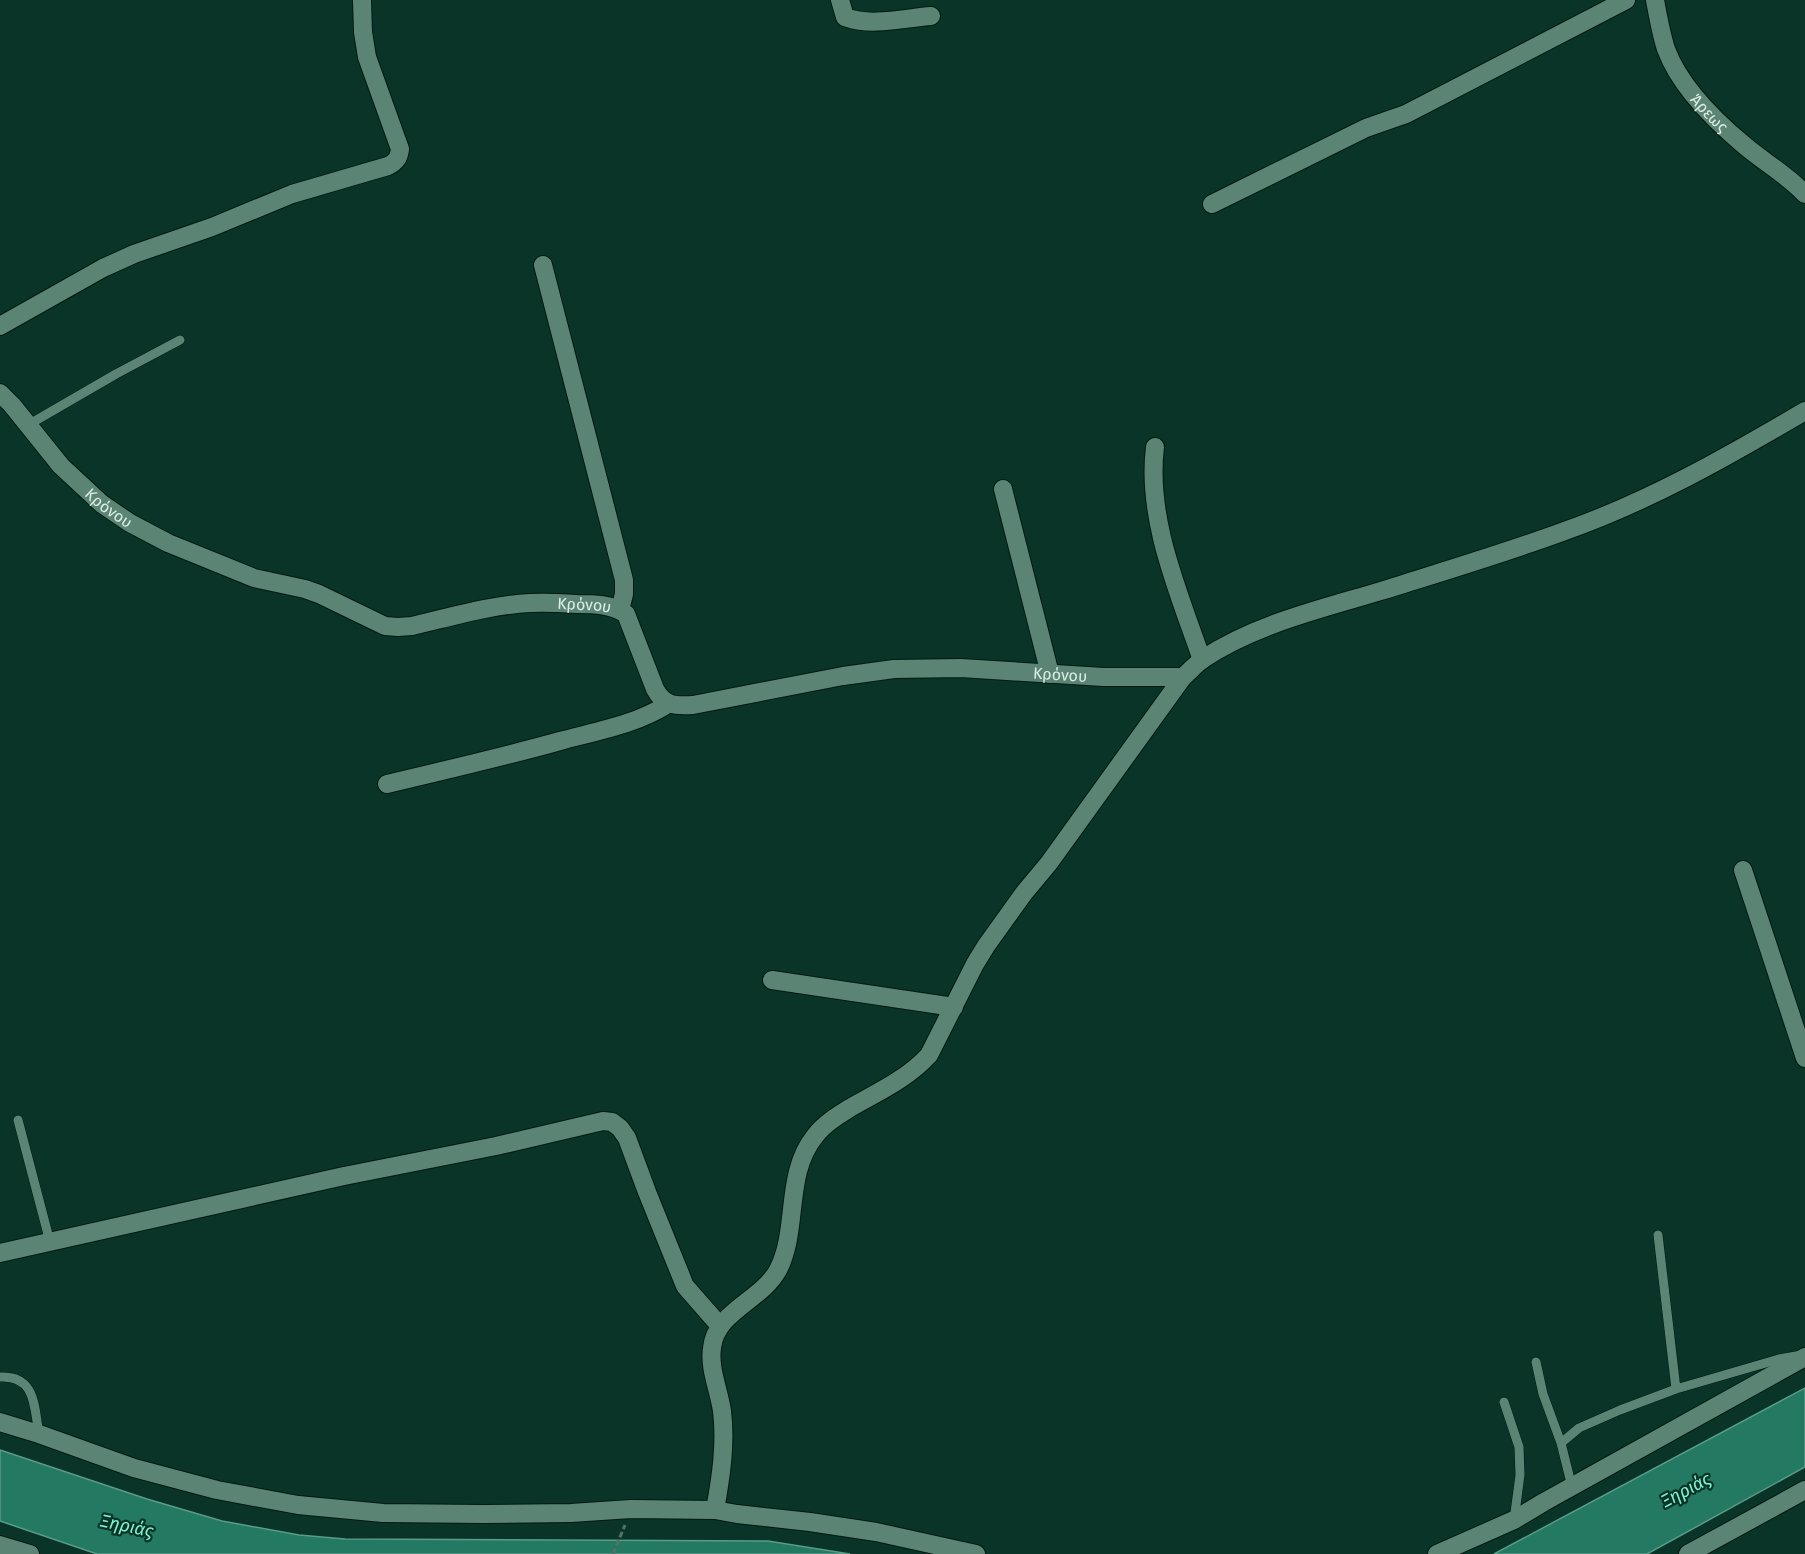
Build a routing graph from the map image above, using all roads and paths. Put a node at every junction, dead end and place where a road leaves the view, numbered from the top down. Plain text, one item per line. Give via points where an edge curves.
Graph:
1 (362, 0) edge
2 (840, 0) edge
3 (1626, 0) edge
4 (1655, 0) edge
5 (932, 16) dead end
6 (1805, 194) edge
7 (1212, 204) dead end
8 (543, 266) dead end
9 (0, 326) edge
10 (180, 340) dead end
11 (0, 393) edge
12 (1805, 411) edge
13 (28, 425) junction
14 (1155, 447) dead end
15 (1003, 489) dead end
16 (620, 610) junction
17 (1202, 660) junction
18 (1050, 674) junction
19 (1183, 677) junction
20 (668, 704) junction
21 (387, 784) dead end
22 (1743, 870) dead end
23 (772, 980) dead end
24 (954, 1007) junction
25 (1805, 1058) edge
26 (18, 1120) dead end
27 (1658, 1235) dead end
28 (50, 1242) junction
29 (0, 1253) edge
30 (720, 1326) junction
31 (1805, 1356) edge
32 (1536, 1362) dead end
33 (0, 1377) edge
34 (1676, 1389) junction
35 (1504, 1402) dead end
36 (0, 1422) edge
37 (39, 1434) junction
38 (1561, 1443) junction
39 (1572, 1487) junction
40 (1805, 1490) edge
41 (631, 1509) junction
42 (715, 1510) junction
43 (1515, 1520) junction
44 (0, 1545) edge
45 (30, 1554) edge
46 (613, 1554) edge
47 (976, 1554) edge
48 (1437, 1554) edge
49 (1688, 1554) edge

1 - 9 street via 367,57 400,149 395,163 292,194 134,254
2 - 5 street via 845,17 857,21
3 - 7 street via 1406,114 1366,128
4 - 6 street, Άρεως via 1666,50 1680,76 1744,145
8 - 16 street via 624,580
10 - 13 lane
11 - 13 street, Κρόνου
12 - 17 street via 1680,481 1608,515 1286,620
13 - 16 street, Κρόνου via 61,466 102,504 130,523 254,578 319,594 385,626 412,626 531,603 598,604
14 - 17 street via 1156,510
15 - 18 street
16 - 20 street, Κρόνου via 626,614 654,689
17 - 19 street
18 - 19 street, Κρόνου
18 - 20 street, Κρόνου via 961,668 894,669 693,705
19 - 24 street via 1049,863 1000,924
20 - 21 street via 626,724
22 - 25 street
23 - 24 street
24 - 30 street via 919,1065 832,1119 815,1136 804,1152 796,1180 778,1270 760,1292
26 - 28 lane
27 - 34 lane
28 - 29 street
28 - 30 street via 591,1123 612,1122 627,1138 686,1286
30 - 42 street via 711,1350 724,1441
31 - 34 lane via 1779,1359
31 - 39 street
32 - 38 lane
33 - 37 lane via 13,1376 26,1384
34 - 38 lane via 1594,1420
35 - 43 lane via 1519,1448
36 - 37 street
37 - 41 street via 134,1468 217,1490 298,1505 382,1513 571,1513
38 - 39 lane
39 - 43 street
40 - 49 street
41 - 42 street
41 - 46 path
42 - 47 street via 876,1532
43 - 48 street
44 - 45 street

